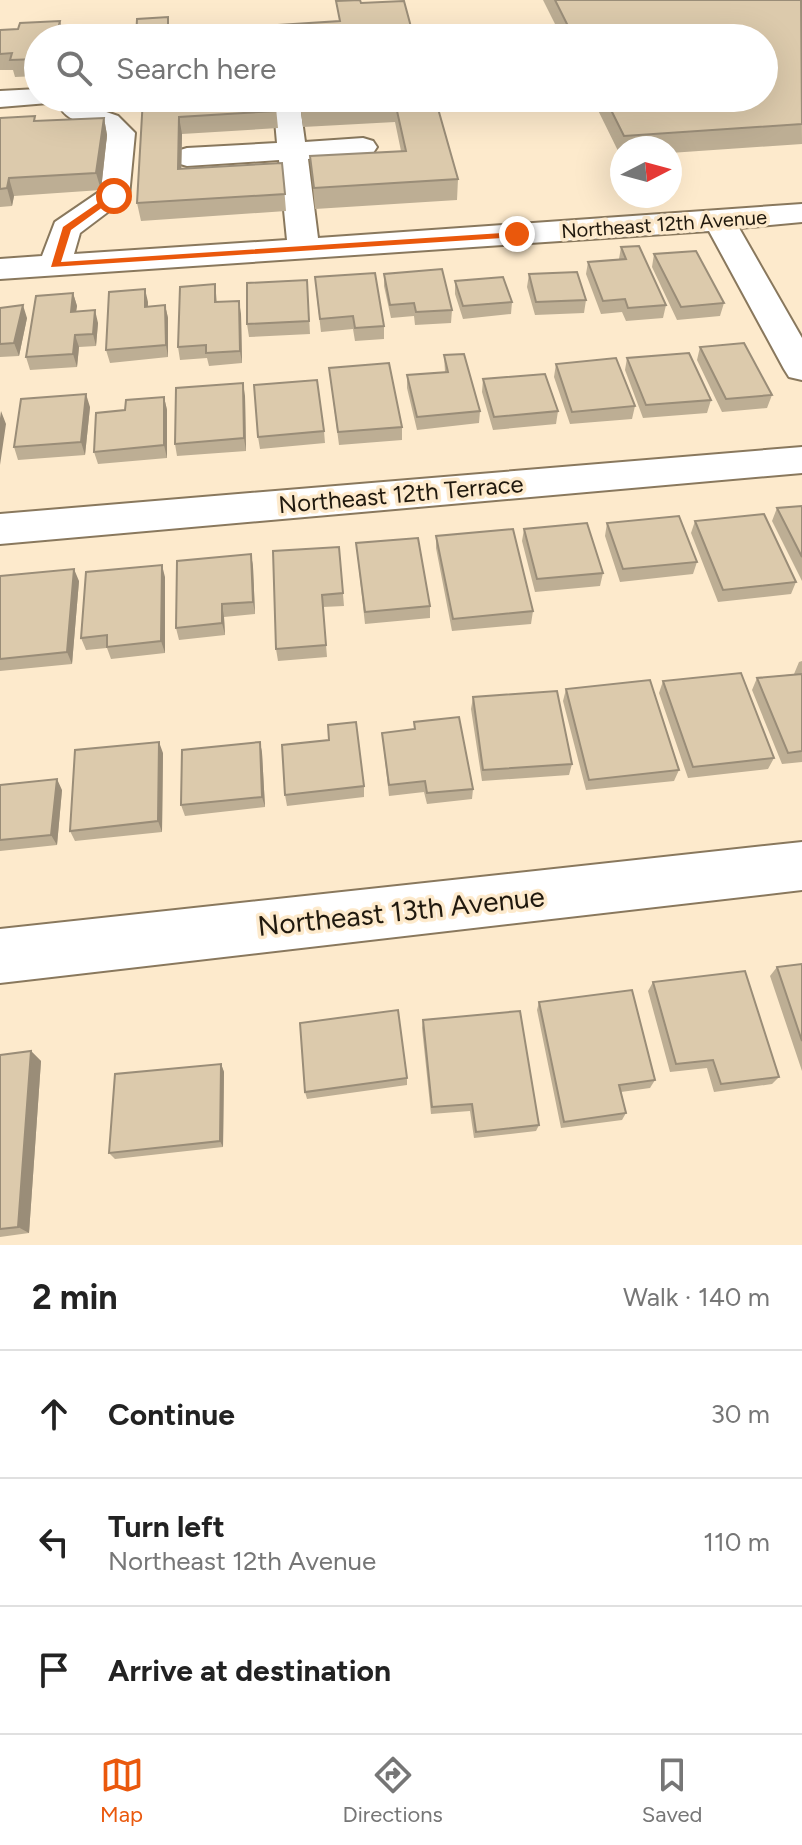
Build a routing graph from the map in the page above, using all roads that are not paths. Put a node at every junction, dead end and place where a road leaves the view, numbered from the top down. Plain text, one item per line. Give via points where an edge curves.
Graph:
1 (24, 98) edge
2 (0, 99) edge
3 (80, 112) edge
4 (288, 112) edge
5 (363, 147) dead end
6 (292, 151) junction
7 (187, 157) dead end
8 (802, 213) edge
9 (719, 221) junction
10 (304, 249) junction
11 (55, 265) junction
12 (0, 269) edge
13 (802, 369) edge
14 (802, 460) edge
15 (0, 529) edge
16 (802, 866) edge
17 (0, 956) edge

1 - 2 street
3 - 11 street via 121,133 114,196 66,229
4 - 6 street
5 - 6 street
6 - 7 street
6 - 10 street
8 - 9 street, Northeast 12th Avenue
9 - 10 street, Northeast 12th Avenue
9 - 13 street
10 - 11 street, Northeast 12th Avenue
11 - 12 street, Northeast 12th Avenue
14 - 15 street, Northeast 12th Terrace
16 - 17 street, Northeast 13th Avenue

